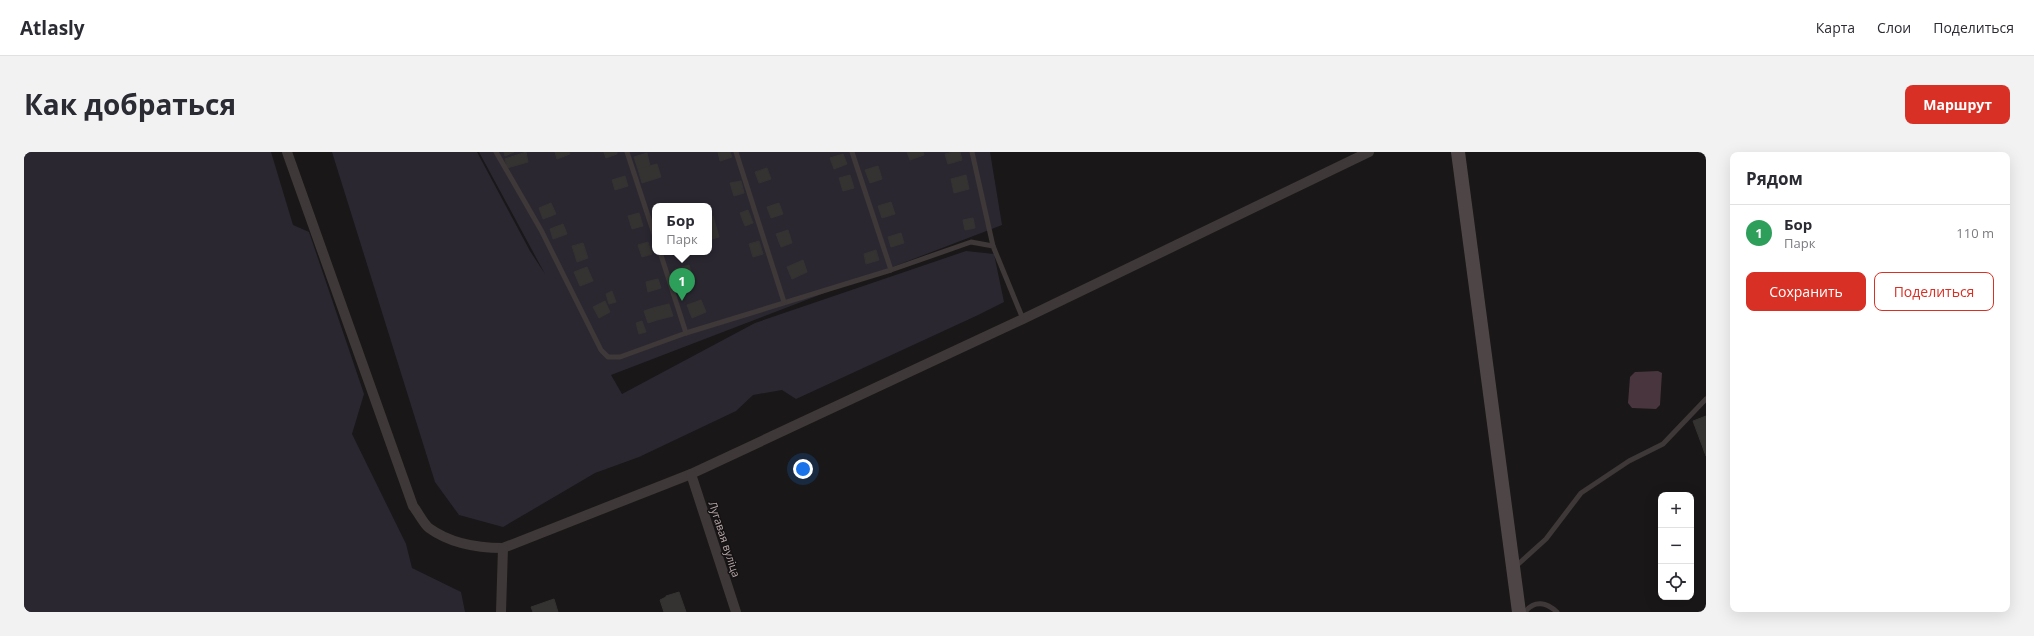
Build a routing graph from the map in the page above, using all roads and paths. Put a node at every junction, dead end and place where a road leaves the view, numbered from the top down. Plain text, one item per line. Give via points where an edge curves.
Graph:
1 (287, 152) edge
2 (496, 152) edge
3 (627, 152) edge
4 (736, 152) edge
5 (852, 152) edge
6 (972, 152) edge
7 (1369, 152) edge
8 (1458, 152) edge
9 (652, 228) edge
10 (993, 246) junction
11 (661, 255) edge
12 (891, 270) junction
13 (784, 302) junction
14 (1023, 319) junction
15 (686, 333) junction
16 (1706, 399) edge
17 (691, 474) junction
18 (503, 548) junction
19 (1513, 569) junction
20 (501, 612) edge
21 (736, 612) edge
22 (1519, 612) edge
23 (1525, 612) edge
24 (1557, 612) edge

1 - 18 street via 413,506 428,527 448,538 479,548
2 - 15 lane via 541,230 601,350 608,357 620,357
3 - 9 lane
4 - 13 lane
5 - 12 lane
6 - 10 lane
7 - 14 street
8 - 19 street
10 - 12 lane via 971,242
10 - 14 lane
11 - 15 lane
12 - 13 lane
13 - 15 lane
14 - 17 street
16 - 19 lane via 1663,444 1629,461 1581,493 1546,539
17 - 18 street
17 - 21 street, Лугавая вуліца
18 - 20 street
19 - 22 street
23 - 24 lane via 1539,603 1548,604

